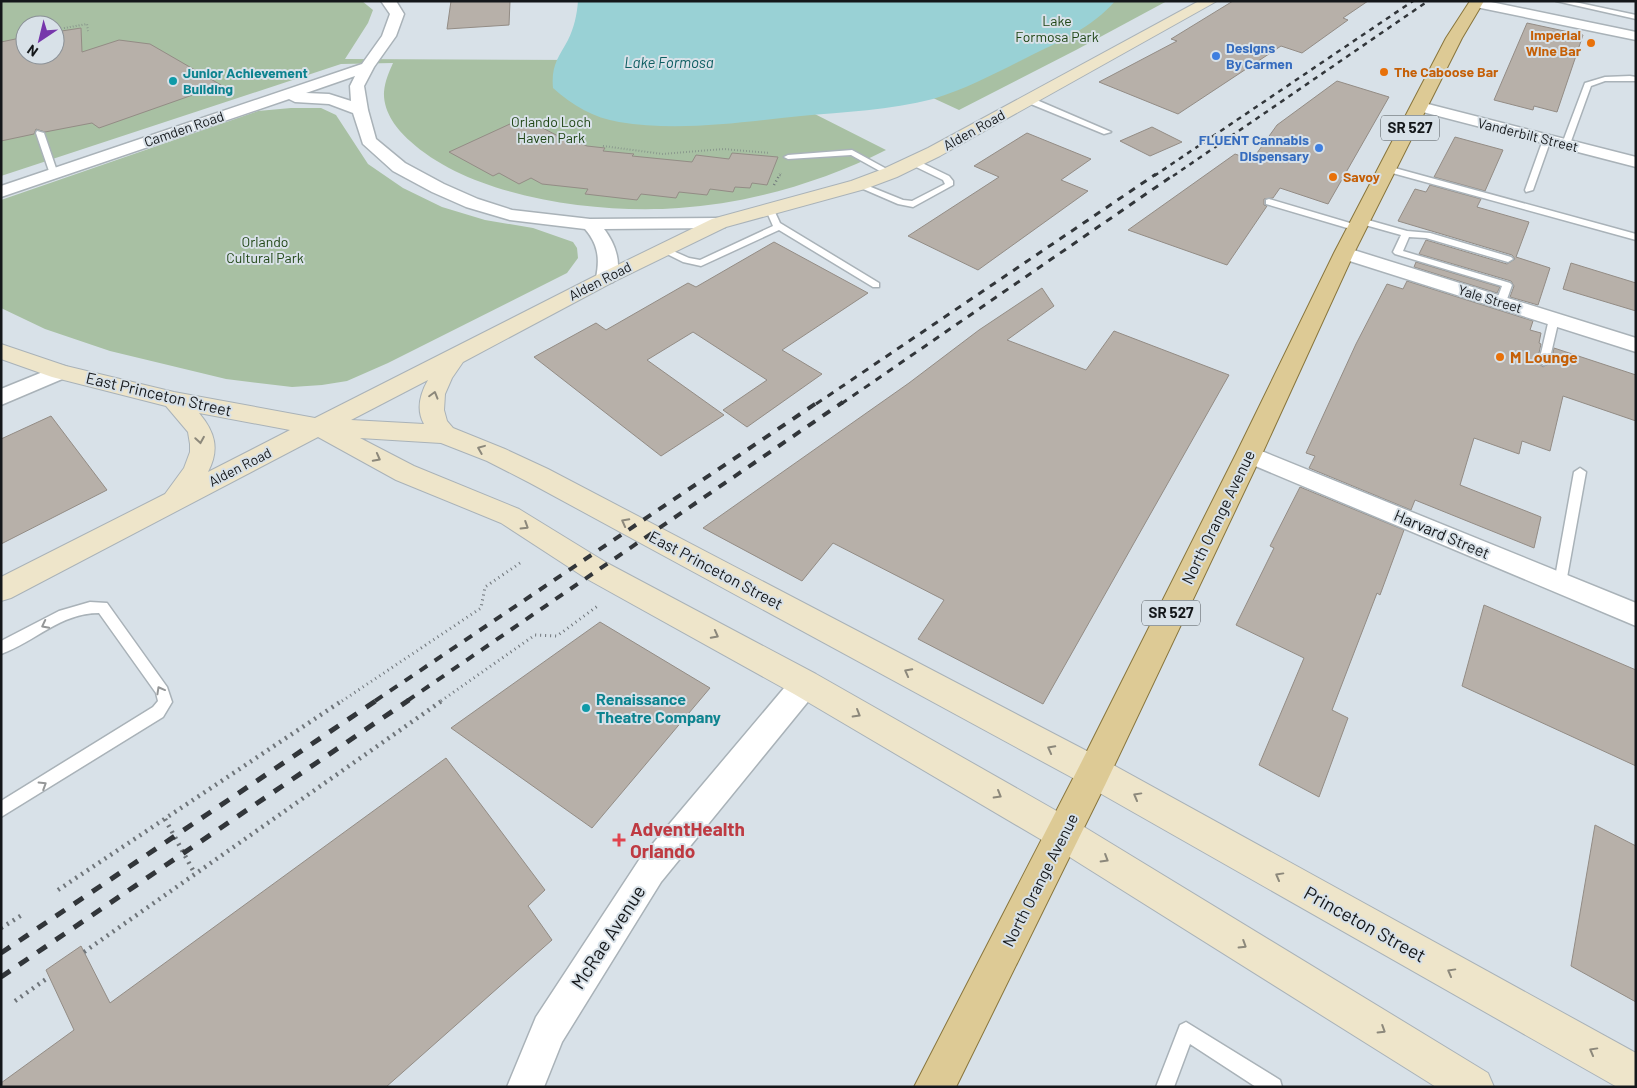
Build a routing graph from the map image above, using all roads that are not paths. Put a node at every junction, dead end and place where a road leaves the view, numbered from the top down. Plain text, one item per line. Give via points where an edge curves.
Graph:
1 (387, 1) edge
2 (1210, 1) edge
3 (1559, 1) edge
4 (1476, 2) edge
5 (1636, 17) edge
6 (1636, 36) edge
7 (367, 67) junction
8 (1636, 79) edge
9 (275, 98) junction
10 (1029, 100) junction
11 (1420, 107) junction
12 (360, 110) junction
13 (1106, 132) dead end
14 (40, 133) dead end
15 (1547, 139) junction
16 (1566, 144) junction
17 (788, 157) road end
18 (913, 162) junction
19 (1636, 162) edge
20 (1388, 169) junction
21 (890, 173) junction
22 (54, 174) junction
23 (858, 185) junction
24 (1529, 190) dead end
25 (1, 192) edge
26 (1269, 202) dead end
27 (775, 218) junction
28 (719, 223) junction
29 (590, 224) junction
30 (1359, 224) junction
31 (1406, 234) junction
32 (1636, 237) edge
33 (664, 250) junction
34 (1344, 253) junction
35 (1508, 259) dead end
36 (1432, 272) junction
37 (606, 278) junction
38 (876, 285) dead end
39 (1554, 319) junction
40 (1636, 345) edge
41 (1, 351) edge
42 (454, 357) junction
43 (1544, 362) dead end
44 (60, 372) junction
45 (1, 398) edge
46 (174, 400) junction
47 (319, 427) junction
48 (444, 434) junction
49 (1249, 454) junction
50 (1580, 472) dead end
51 (173, 502) junction
52 (1560, 583) junction
53 (1, 590) edge
54 (1636, 615) edge
55 (1, 648) edge
56 (805, 684) junction
57 (1094, 772) junction
58 (1, 810) edge
59 (1064, 834) junction
60 (1636, 1075) edge
61 (525, 1087) edge
62 (934, 1087) edge
63 (1165, 1087) edge
64 (1273, 1087) edge
65 (1474, 1087) edge

1 - 7 street via 397,14 390,36
2 - 10 main road, Alden Road
3 - 5 lane
4 - 6 street
4 - 11 main road, North Orange Avenue / SR 527
7 - 9 street, Camden Road
7 - 12 street via 357,86
8 - 16 lane via 1597,80 1588,85
9 - 12 street via 326,98
9 - 22 street, Camden Road
10 - 13 lane
10 - 18 main road, Alden Road
11 - 15 street, Vanderbilt Street
11 - 20 main road, North Orange Avenue / SR 527
12 - 29 street via 369,141 399,167 438,188 510,215
14 - 22 lane
15 - 16 street, Vanderbilt Street
15 - 24 lane
16 - 19 street, Vanderbilt Street
17 - 21 lane via 852,152
18 - 21 main road, Alden Road
18 - 23 lane via 946,178 949,184 914,204
20 - 30 main road, North Orange Avenue / SR 527
20 - 32 lane
21 - 23 main road, Alden Road
22 - 25 street, Camden Road
23 - 27 main road, Alden Road
26 - 30 lane
27 - 28 main road, Alden Road
27 - 33 lane via 701,262 693,263
27 - 38 lane
28 - 29 street
28 - 33 main road, Alden Road
29 - 37 street via 607,247 609,264
30 - 31 lane
30 - 34 main road, North Orange Avenue / SR 527
31 - 35 lane via 1427,235
31 - 36 lane via 1398,252
33 - 37 main road, Alden Road
34 - 36 street, Yale Street
34 - 49 main road, North Orange Avenue / SR 527
36 - 39 street, Yale Street via 1501,302
37 - 42 main road, Alden Road
39 - 40 street, Yale Street
39 - 43 lane
41 - 44 main road, East Princeton Street
42 - 47 main road, Alden Road
48 -> 42 main road via 433,419 431,404 438,379
44 - 45 street
44 - 46 main road, East Princeton Street
46 - 47 main road, East Princeton Street
46 -> 51 main road via 201,434 202,457
47 - 48 main road, East Princeton Street
47 - 51 main road, Alden Road
47 -> 56 main road, East Princeton Street via 405,473 510,516 598,571
57 -> 48 main road, East Princeton Street via 539,476
49 - 52 street, Harvard Street
49 - 57 main road, North Orange Avenue / SR 527
50 - 52 lane
51 - 53 main road, Alden Road
52 - 54 street, Harvard Street
58 -> 55 lane via 158,712 166,702 162,691 102,607 83,608
56 -> 59 main road, East Princeton Street
56 - 61 street, McRae Avenue via 650,871 549,1030
57 - 59 main road, North Orange Avenue / SR 527
60 -> 57 main road, Princeton Street
59 - 62 main road, North Orange Avenue / SR 527
59 -> 65 main road
63 - 64 lane via 1186,1031

